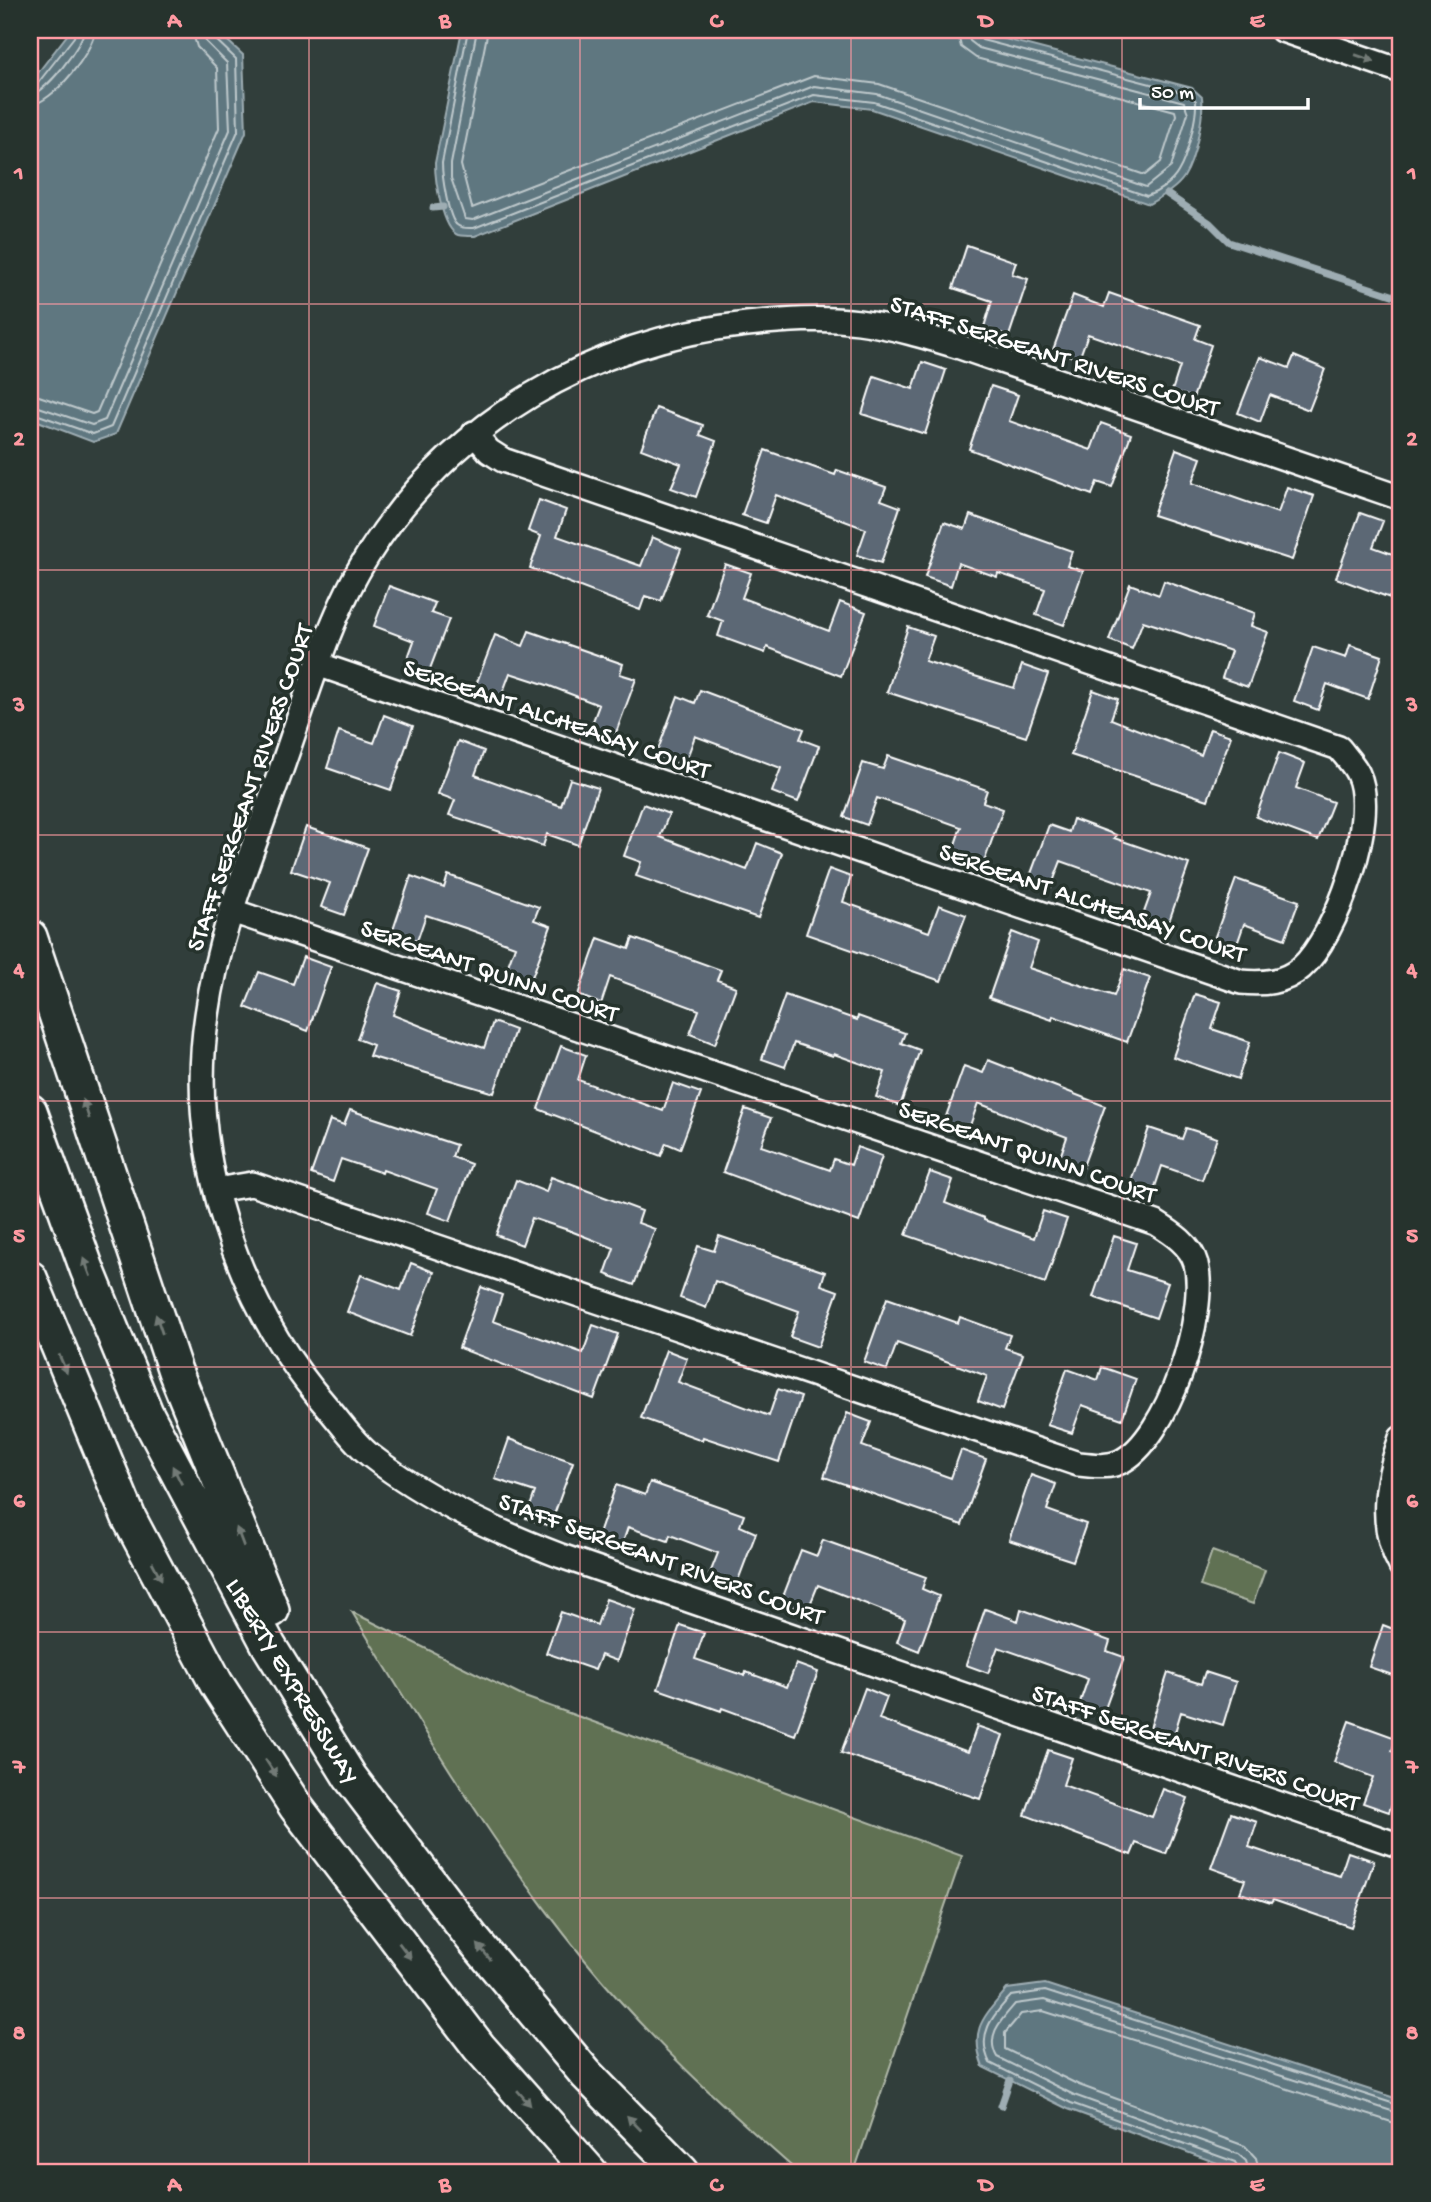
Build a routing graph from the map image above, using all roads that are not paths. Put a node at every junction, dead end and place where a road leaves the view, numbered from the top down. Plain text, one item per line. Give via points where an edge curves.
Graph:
1 (1282, 30) edge
2 (1401, 71) edge
3 (474, 433) junction
4 (1401, 498) edge
5 (320, 665) junction
6 (232, 911) junction
7 (30, 937) edge
8 (30, 1111) edge
9 (216, 1190) junction
10 (30, 1278) edge
11 (1401, 1438) edge
12 (1401, 1566) edge
13 (350, 1777) junction
14 (1401, 1846) edge
15 (590, 2172) edge
16 (682, 2172) edge

1 -> 2 street
3 - 4 street, STAFF SERGEANT RIVERS COURT via 542,387 622,350 704,328 799,319 859,322 960,347
3 - 5 street, STAFF SERGEANT RIVERS COURT via 422,481 367,555 339,609
3 - 5 street, SERGEANT ALCHEASAY COURT via 503,460 1339,748 1358,774 1363,801 1360,844 1327,932 1301,968 1268,984 1241,982
5 - 6 street, STAFF SERGEANT RIVERS COURT
6 - 9 street, STAFF SERGEANT RIVERS COURT via 206,1018 205,1130
6 - 9 street, SERGEANT QUINN COURT via 1156,1223 1181,1240 1195,1262 1199,1294 1183,1364 1171,1397 1150,1431 1121,1461 1105,1466 1078,1464 252,1184
13 -> 7 highway via 255,1574 175,1371
13 -> 8 highway, LIBERTY EXPRESSWAY via 269,1646 146,1413
9 - 14 street, STAFF SERGEANT RIVERS COURT via 264,1320 302,1379 366,1452 412,1486 561,1556
10 -> 15 highway via 129,1518 216,1683 296,1807 454,2015
11 - 12 street via 1385,1505 1387,1531
16 -> 13 highway, LIBERTY EXPRESSWAY via 586,2074 472,1938

